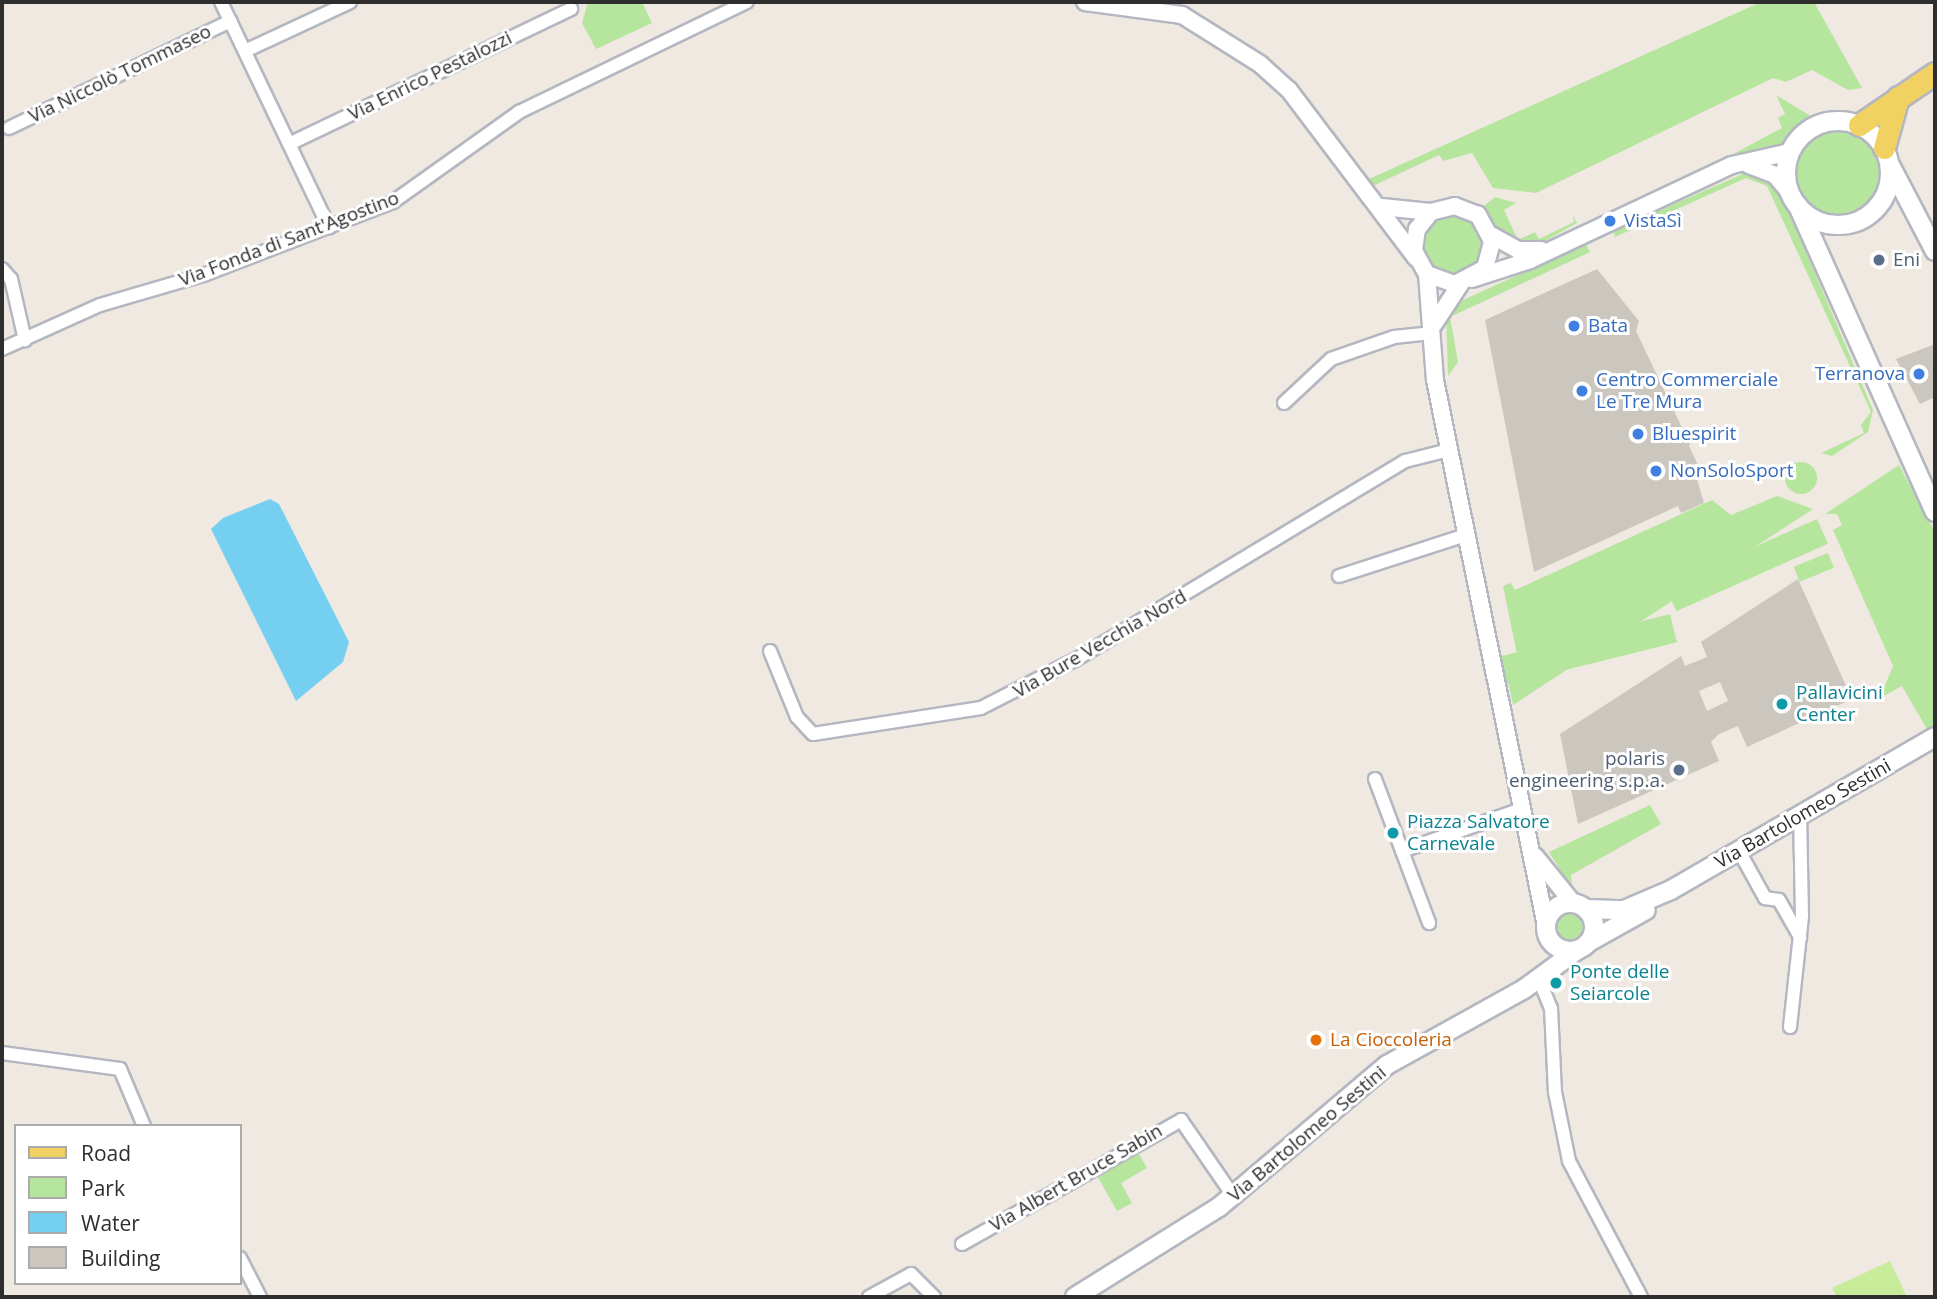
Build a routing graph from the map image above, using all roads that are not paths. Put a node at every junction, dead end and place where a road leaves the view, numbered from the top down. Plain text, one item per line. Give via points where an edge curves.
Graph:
1 (221, 2) edge
2 (350, 2) edge
3 (747, 2) edge
4 (1086, 2) edge
5 (571, 9) dead end
6 (230, 21) junction
7 (245, 51) junction
8 (1935, 73) edge
9 (1935, 81) edge
10 (1905, 91) junction
11 (1858, 125) junction
12 (9, 128) dead end
13 (289, 144) junction
14 (1790, 152) junction
15 (1887, 156) junction
16 (1740, 163) junction
17 (1794, 200) junction
18 (1382, 207) junction
19 (1431, 212) junction
20 (329, 227) junction
21 (1491, 235) junction
22 (1547, 249) junction
23 (1935, 251) edge
24 (1416, 258) junction
25 (2, 270) edge
26 (1427, 274) junction
27 (1467, 281) junction
28 (1431, 333) junction
29 (25, 340) junction
30 (2, 349) edge
31 (1284, 403) dead end
32 (1449, 450) junction
33 (1935, 512) edge
34 (1466, 535) junction
35 (1339, 576) dead end
36 (770, 651) dead end
37 (1935, 737) edge
38 (1375, 779) dead end
39 (1522, 809) junction
40 (1800, 816) junction
41 (1530, 847) junction
42 (1402, 850) junction
43 (1739, 851) junction
44 (1671, 890) junction
45 (1580, 906) junction
46 (1429, 923) dead end
47 (1548, 933) junction
48 (1801, 938) junction
49 (1583, 946) junction
50 (1540, 978) junction
51 (1790, 1027) dead end
52 (2, 1053) edge
53 (143, 1124) edge
54 (1234, 1196) junction
55 (962, 1244) dead end
56 (242, 1262) edge
57 (260, 1297) edge
58 (869, 1297) edge
59 (934, 1297) edge
60 (1075, 1297) edge
61 (1642, 1297) edge

1 - 6 street
2 - 7 street
3 - 20 street, Via Fonda di Sant'Agostino via 519,112 402,198
4 - 18 street via 1182,15 1235,46 1289,90
5 - 13 street, Via Enrico Pestalozzi
6 - 7 street
6 - 12 street, Via Niccolò Tommaseo
7 - 13 street
8 - 10 main road
9 - 10 main road
10 - 11 main road
10 - 15 main road
11 - 14 main road via 1819,124
11 - 15 main road
13 - 20 street
14 - 16 street
14 - 17 main road
15 - 17 main road via 1883,200 1856,222 1820,222
15 - 23 main road
16 - 17 street via 1775,175
16 - 22 street
17 - 33 main road
18 - 19 street
18 - 24 street
19 - 21 street via 1468,209
19 - 24 street via 1417,229
20 - 29 street, Via Fonda di Sant'Agostino via 110,302
21 - 22 street via 1518,250
21 - 27 street via 1488,263
22 - 27 street
24 - 26 street
25 - 29 street via 11,279
26 - 27 street
26 - 28 street
27 - 28 street via 1441,305
28 - 31 street via 1394,337 1331,359
28 - 32 street
29 - 30 street, Via Fonda di Sant'Agostino
32 - 34 street
32 - 36 street, Via Bure Vecchia Nord via 1405,461 1075,660 981,708 813,734 797,717
34 - 35 street
34 - 39 street
37 - 40 main road, Via Bartolomeo Sestini
38 - 42 street
39 - 41 street
39 - 42 street
40 - 43 main road, Via Bartolomeo Sestini
40 - 48 street
41 - 45 street via 1546,877
41 - 47 street
42 - 46 street
43 - 44 main road, Via Bartolomeo Sestini
43 - 48 street via 1765,898 1779,900
44 - 45 main road via 1624,910
44 - 49 main road, Via Bartolomeo Sestini
45 - 47 main road via 1553,909
45 - 49 main road via 1594,925
47 - 49 main road
47 - 50 main road
48 - 51 street
49 - 50 main road, Via Bartolomeo Sestini
50 - 54 main road, Via Bartolomeo Sestini via 1387,1065
50 - 61 street via 1551,1008 1555,1092 1569,1161
52 - 53 street via 120,1069
54 - 55 street, Via Albert Bruce Sabin via 1181,1120
54 - 60 main road, Via Bartolomeo Sestini
56 - 57 street
58 - 59 street via 911,1274

